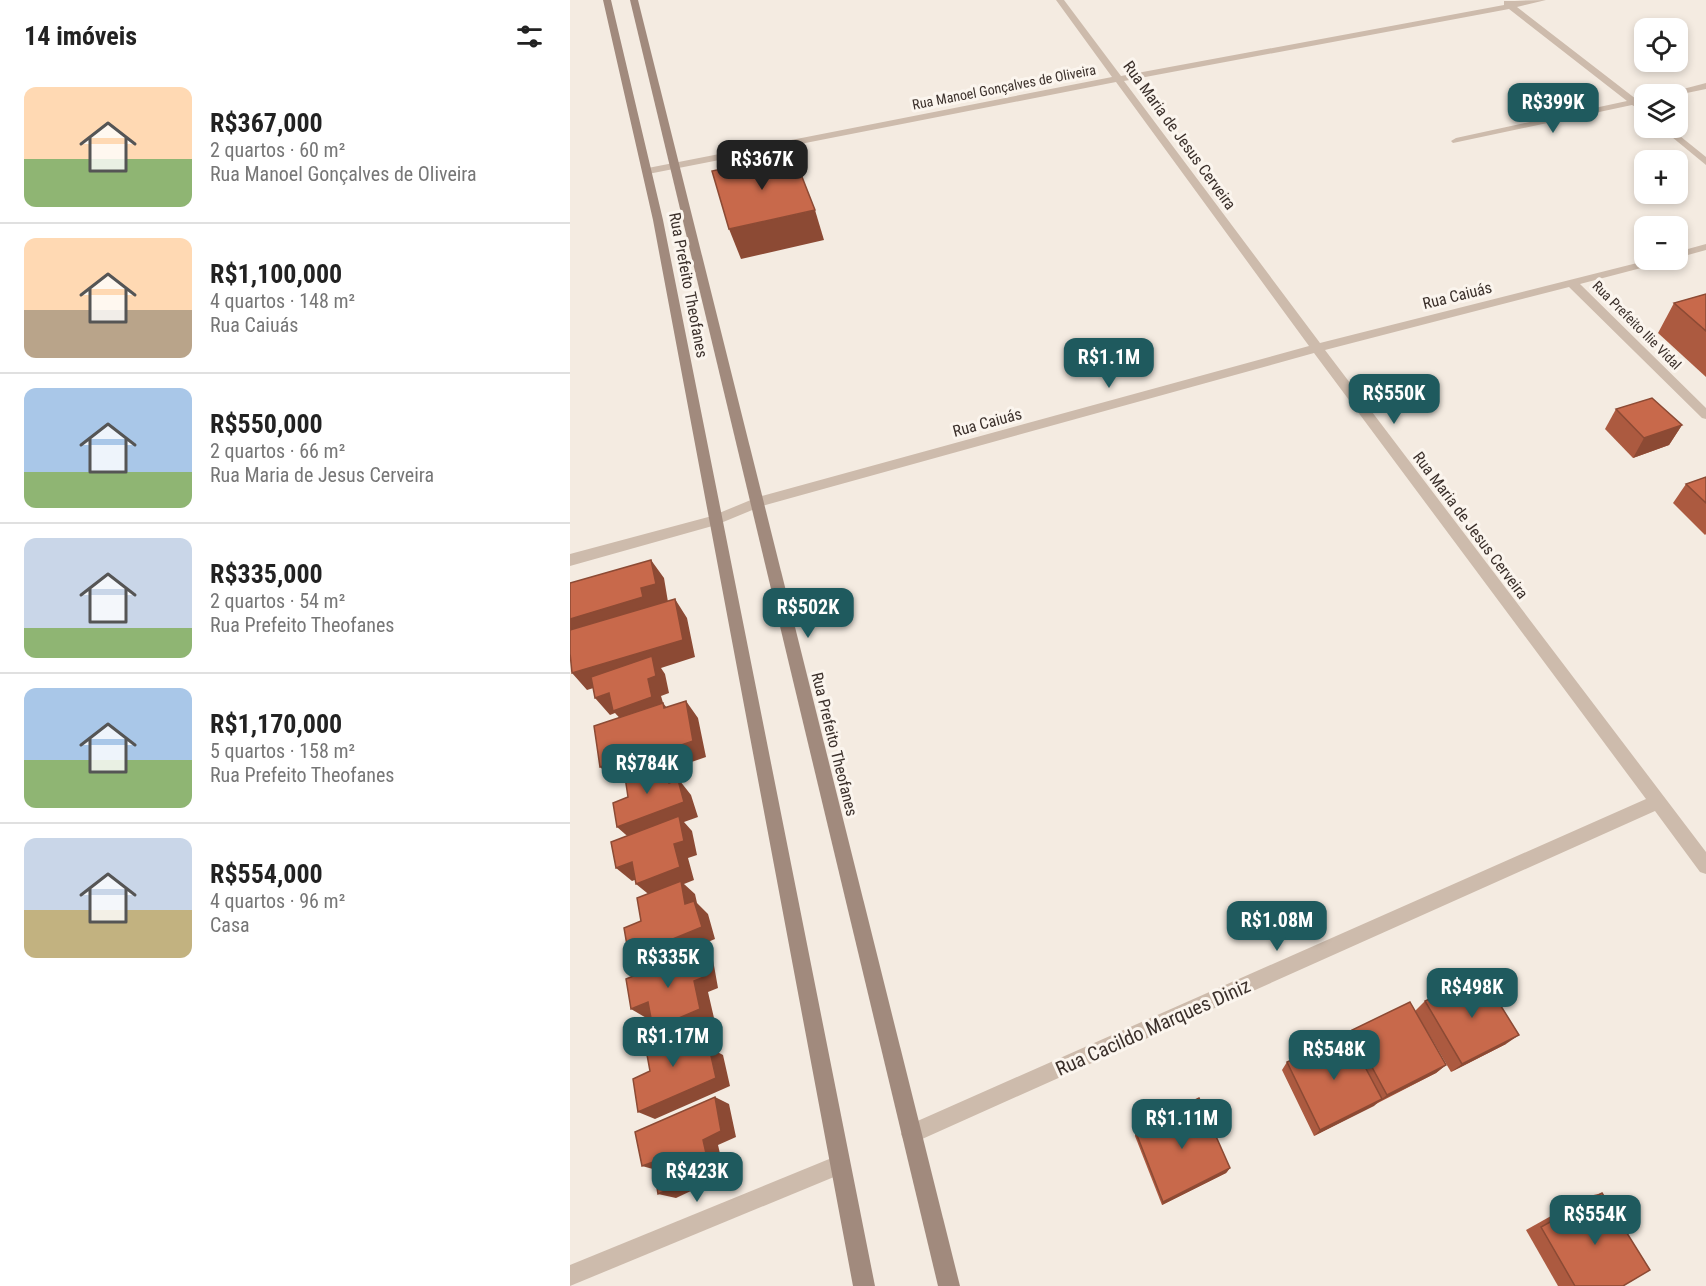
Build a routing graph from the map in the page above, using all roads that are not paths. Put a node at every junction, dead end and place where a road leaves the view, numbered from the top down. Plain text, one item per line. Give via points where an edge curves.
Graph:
1 (607, 0) edge
2 (634, 0) edge
3 (1060, 0) edge
4 (1502, 0) edge
5 (1542, 0) edge
6 (1511, 7) junction
7 (1118, 79) junction
8 (1706, 86) edge
9 (1688, 90) edge
10 (1634, 97) edge
11 (1634, 102) edge
12 (1677, 138) edge
13 (1456, 141) dead end
14 (1706, 162) edge
15 (677, 165) junction
16 (648, 171) junction
17 (1706, 247) edge
18 (1688, 252) edge
19 (1634, 267) edge
20 (1572, 283) junction
21 (1317, 348) junction
22 (1706, 415) edge
23 (758, 502) junction
24 (716, 520) junction
25 (570, 560) edge
26 (1658, 802) junction
27 (1706, 866) edge
28 (910, 1134) junction
29 (839, 1165) junction
30 (570, 1276) edge
31 (864, 1286) edge
32 (949, 1286) edge

1 - 16 main road, Rua Prefeito Theofanes
2 - 15 main road, Rua Prefeito Theofanes
3 - 7 street, Rua Maria de Jesus Cerveira
4 - 6 street
5 - 6 street, Rua Manoel Gonçalves de Oliveira
6 - 7 street, Rua Manoel Gonçalves de Oliveira
6 - 10 street
7 - 15 street, Rua Manoel Gonçalves de Oliveira
7 - 21 street, Rua Maria de Jesus Cerveira
8 - 9 street
11 - 13 street
12 - 14 street
15 - 16 street, Rua Manoel Gonçalves de Oliveira
15 - 23 main road, Rua Prefeito Theofanes
16 - 24 main road, Rua Prefeito Theofanes
17 - 18 street
19 - 20 street, Rua Caiuás
20 - 21 street, Rua Caiuás
20 - 22 street, Rua Prefeito Ilie Vidal
21 - 23 street, Rua Caiuás
21 - 26 street, Rua Maria de Jesus Cerveira
23 - 24 street, Rua Caiuás
23 - 28 main road, Rua Prefeito Theofanes
24 - 25 street, Rua Caiuás
24 - 29 main road, Rua Prefeito Theofanes
26 - 27 street, Rua Maria de Jesus Cerveira
26 - 28 street, Rua Cacildo Marques Diniz
28 - 32 main road, Rua Prefeito Theofanes
29 - 30 street
29 - 31 main road, Rua Prefeito Theofanes

